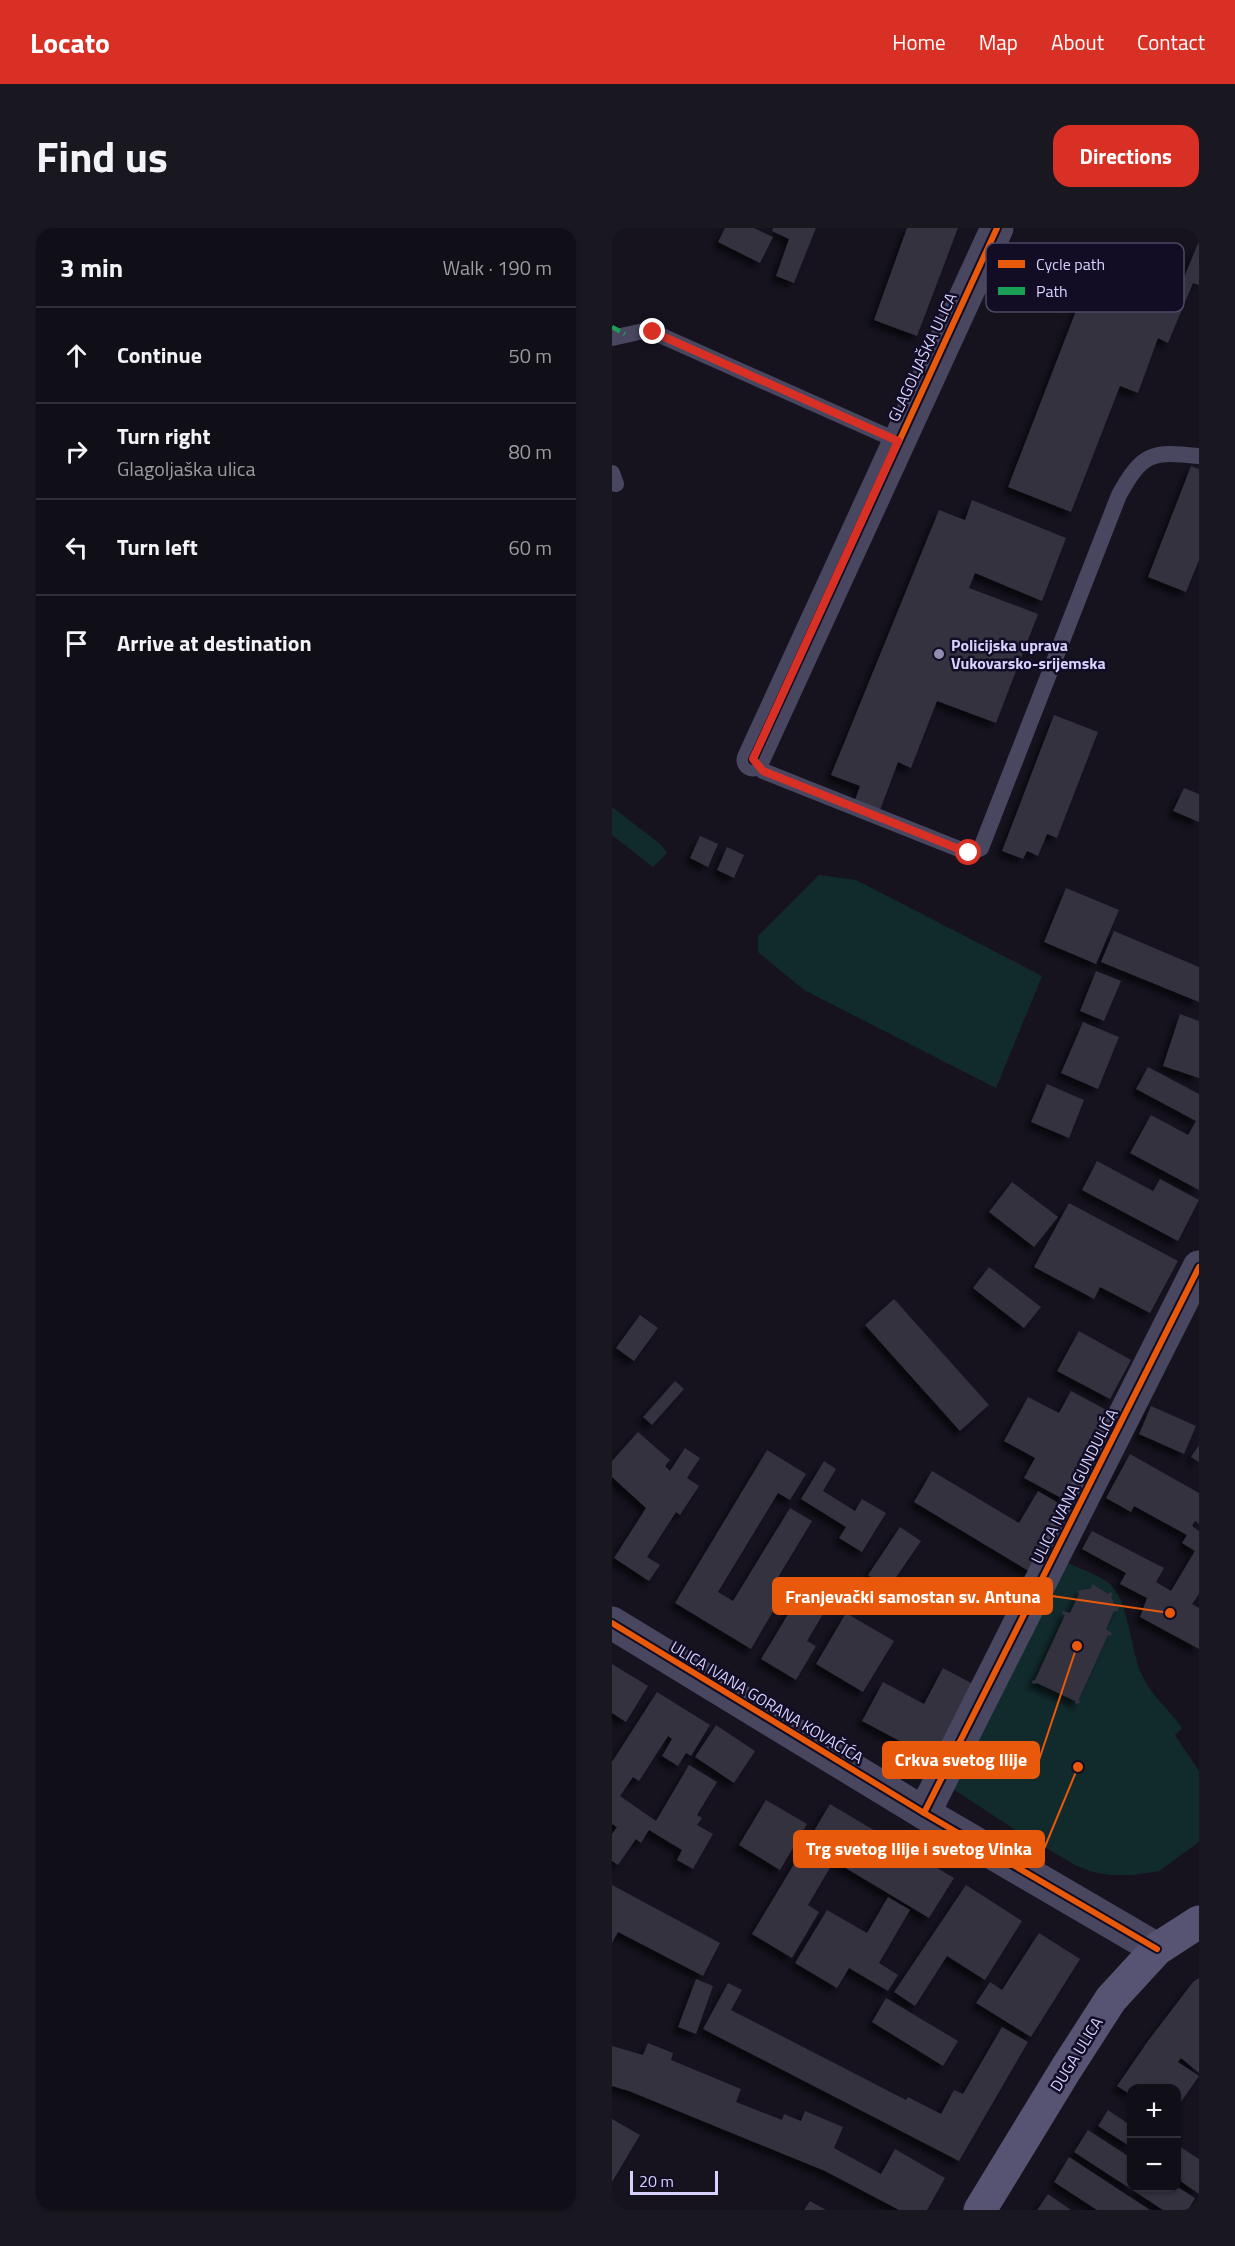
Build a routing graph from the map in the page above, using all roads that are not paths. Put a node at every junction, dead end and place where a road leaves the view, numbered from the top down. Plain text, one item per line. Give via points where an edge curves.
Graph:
1 (997, 228) edge
2 (990, 243) edge
3 (986, 252) edge
4 (612, 338) edge
5 (898, 441) junction
6 (1199, 456) edge
7 (753, 759) joint
8 (1199, 1267) edge
9 (612, 1623) edge
10 (924, 1813) junction
11 (1199, 1922) edge
12 (1157, 1949) junction
13 (980, 2210) edge

1 - 2 street, GLAGOLJAŠKA ULICA
3 - 5 street, GLAGOLJAŠKA ULICA
4 - 5 lane via 653,332
5 - 7 street, GLAGOLJAŠKA ULICA
6 - 7 lane via 1166,453 1146,458 1130,475 981,848 969,853 763,771
8 - 10 street, ULICA IVANA GUNDULIĆA
9 - 10 street, ULICA IVANA GORANA KOVAČIĆA
10 - 12 street, ULICA IVANA GORANA KOVAČIĆA
11 - 12 main road, DUGA ULICA
12 - 13 main road, DUGA ULICA via 1111,2000

